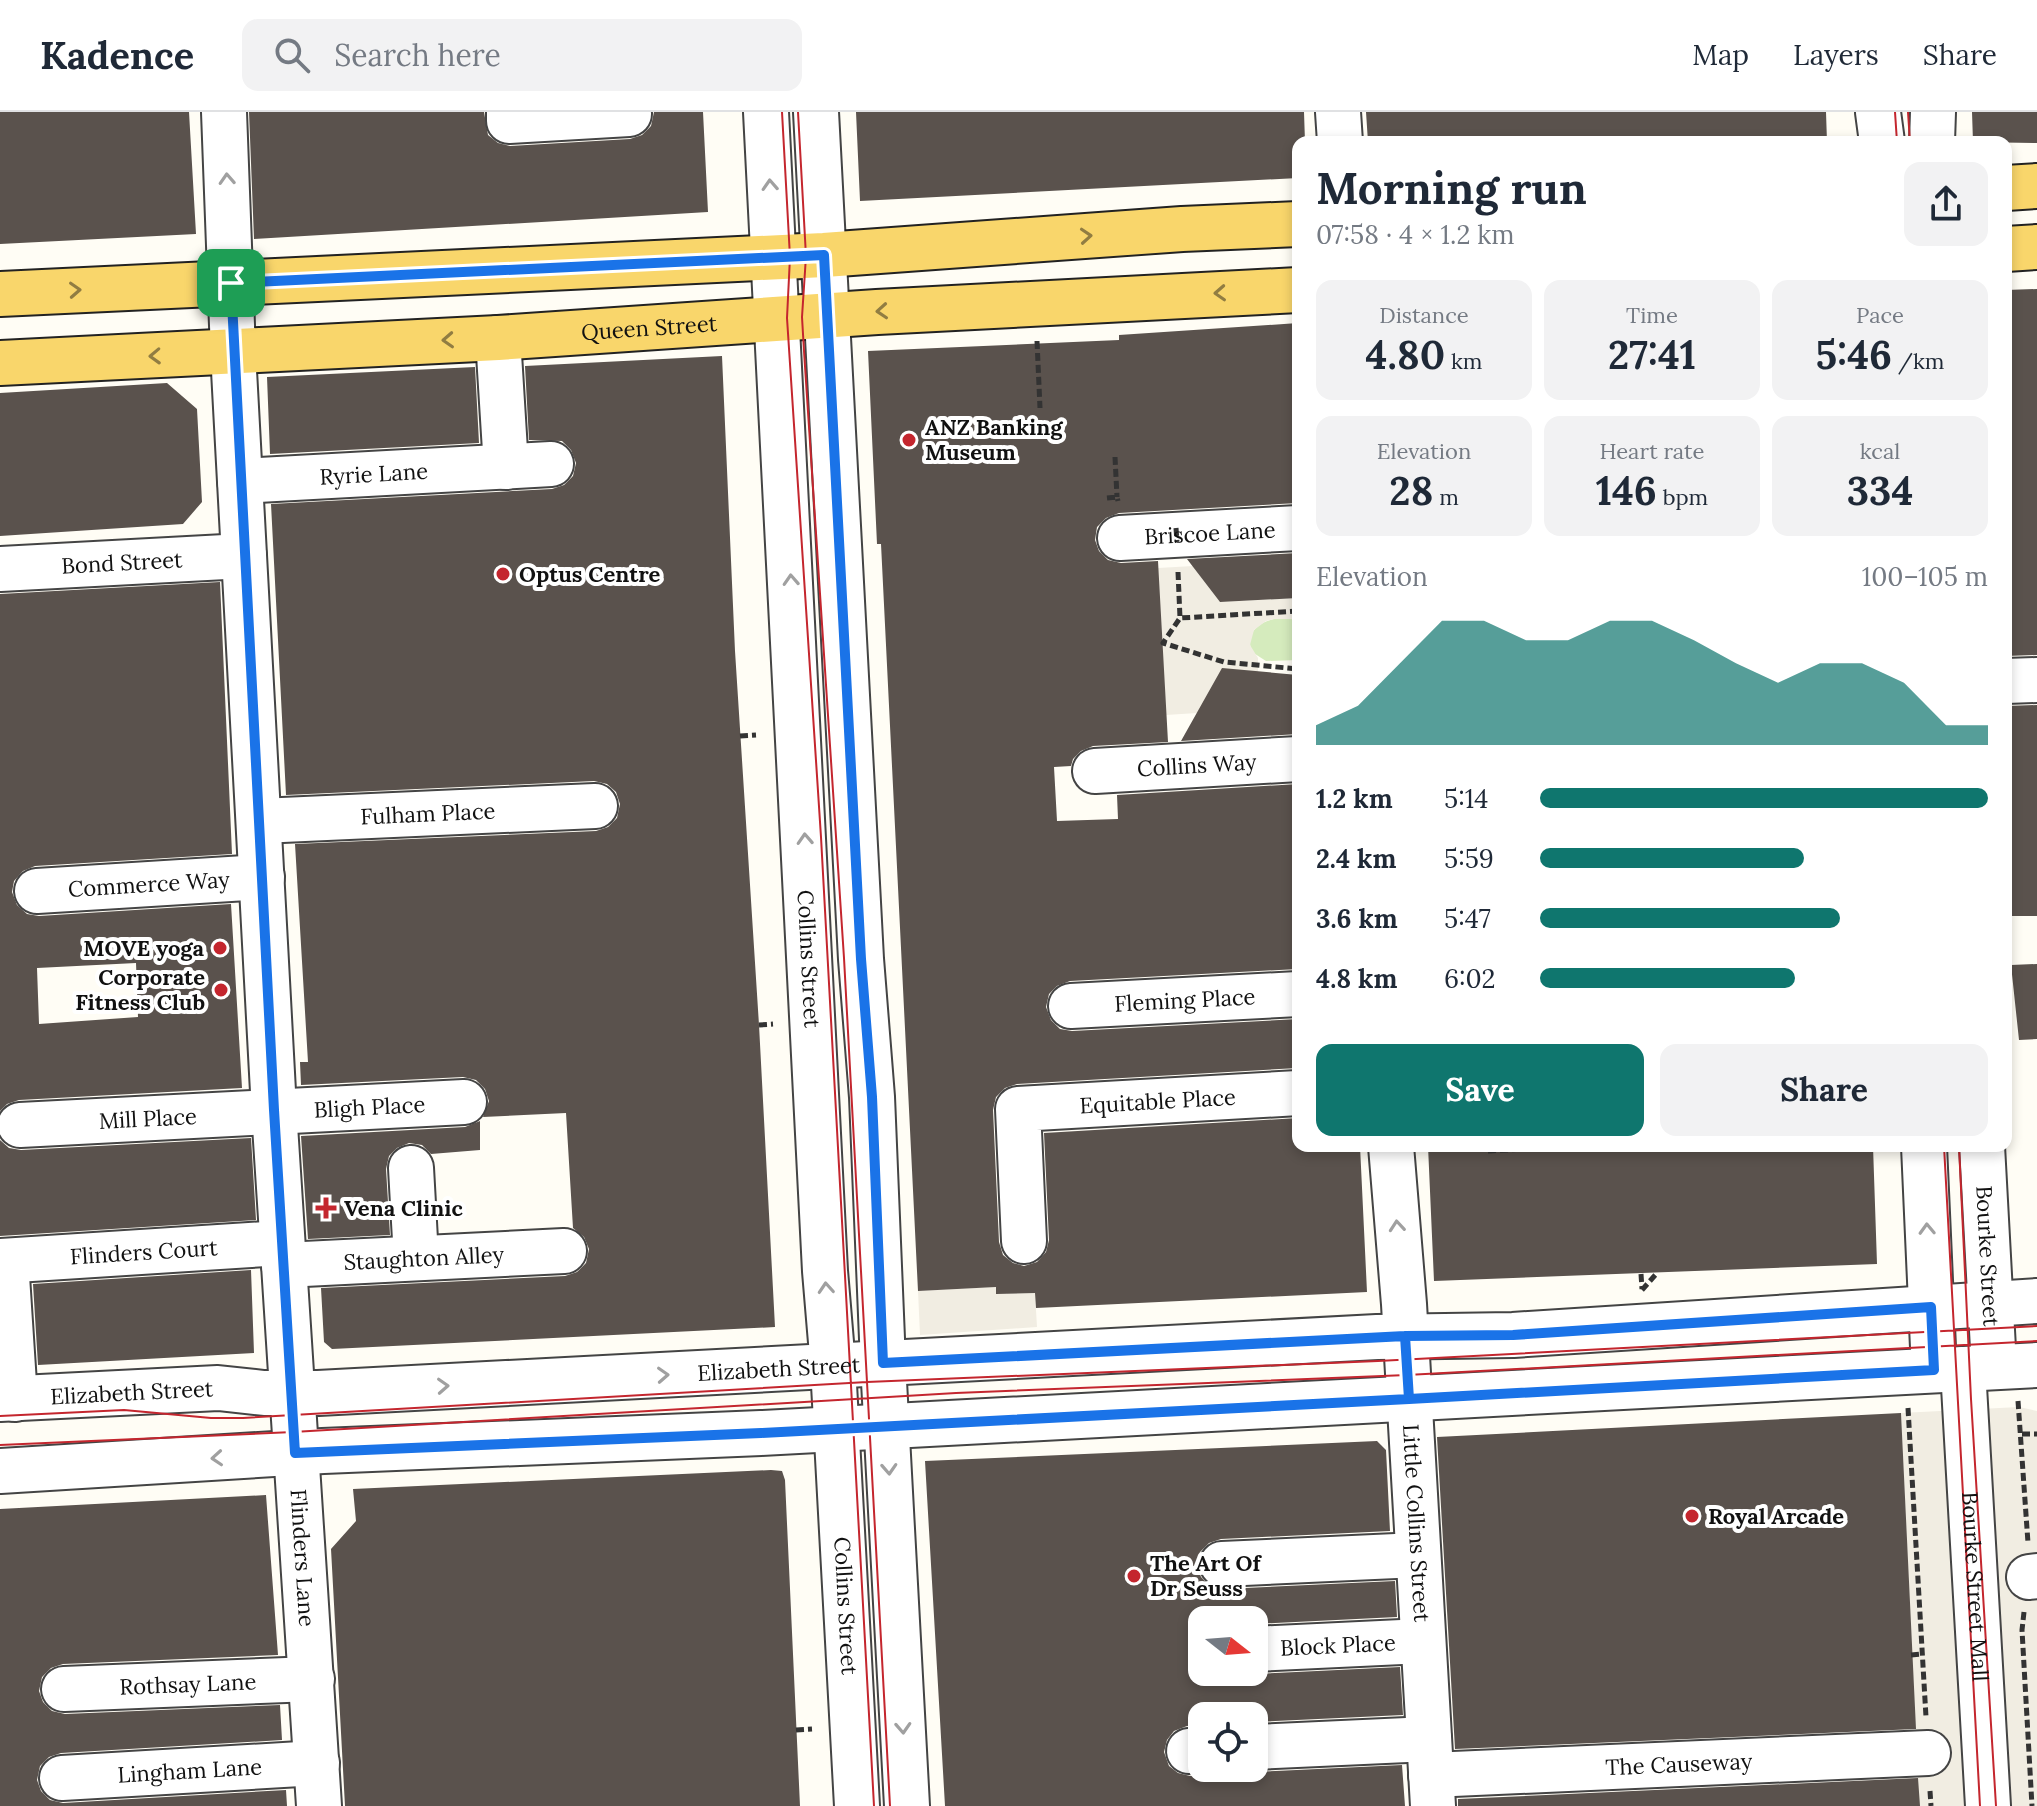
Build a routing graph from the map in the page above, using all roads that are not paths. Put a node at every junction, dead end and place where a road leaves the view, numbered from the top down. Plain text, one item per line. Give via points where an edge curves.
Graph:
1 (224, 112) edge
2 (509, 112) edge
3 (766, 112) edge
4 (816, 112) edge
5 (1338, 112) edge
6 (1878, 112) edge
7 (1933, 112) edge
8 (629, 114) edge
9 (1340, 136) edge
10 (1881, 136) edge
11 (1932, 136) edge
12 (2037, 186) edge
13 (2012, 188) edge
14 (1292, 224) edge
15 (1023, 240) junction
16 (2037, 247) edge
17 (2012, 249) edge
18 (824, 255) junction
19 (775, 257) junction
20 (493, 271) junction
21 (231, 283) junction
22 (1292, 291) edge
23 (0, 294) edge
24 (828, 315) junction
25 (1032, 318) junction
26 (777, 319) junction
27 (498, 338) junction
28 (233, 352) junction
29 (0, 363) edge
30 (551, 464) dead end
31 (506, 467) junction
32 (240, 481) junction
33 (1119, 518) road end
34 (1292, 528) edge
35 (244, 556) junction
36 (0, 569) edge
37 (2037, 680) edge
38 (2012, 681) edge
39 (1292, 759) edge
40 (1095, 771) dead end
41 (595, 806) dead end
42 (260, 821) junction
43 (262, 877) junction
44 (37, 891) dead end
45 (1292, 994) edge
46 (1071, 1006) dead end
47 (1292, 1093) edge
48 (464, 1102) dead end
49 (274, 1110) junction
50 (20, 1125) dead end
51 (1391, 1152) edge
52 (1924, 1152) edge
53 (1982, 1152) edge
54 (411, 1168) dead end
55 (1024, 1241) dead end
56 (564, 1251) dead end
57 (283, 1254) junction
58 (416, 1258) junction
59 (3, 1261) edge
60 (2037, 1301) edge
61 (1990, 1303) junction
62 (1931, 1307) junction
63 (1405, 1336) junction
64 (883, 1363) junction
65 (2037, 1365) edge
66 (833, 1366) junction
67 (1950, 1377) junction
68 (291, 1393) junction
69 (7, 1399) edge
70 (1409, 1399) junction
71 (886, 1426) junction
72 (836, 1429) junction
73 (295, 1453) junction
74 (0, 1471) edge
75 (1418, 1555) junction
76 (1222, 1564) dead end
77 (1423, 1641) junction
78 (1268, 1648) edge
79 (312, 1679) junction
80 (64, 1689) dead end
81 (1268, 1749) edge
82 (1928, 1753) road end
83 (317, 1763) junction
84 (1431, 1773) edge
85 (62, 1778) dead end
86 (319, 1806) edge
87 (857, 1806) edge
88 (907, 1806) edge
89 (1988, 1806) edge

21 -> 1 street, Flinders Lane
2 - 8 street via 509,121
19 -> 3 street, Collins Street
4 - 18 street
5 - 9 street
6 - 10 street
7 - 11 street
12 - 13 main road
15 -> 14 main road
15 - 18 main road
15 - 25 main road
16 - 17 main road
18 - 19 main road
18 - 24 street
19 - 20 main road
19 - 26 street, Collins Street
20 - 21 main road
20 - 27 main road
23 -> 21 main road
21 - 28 street, Flinders Lane
22 -> 25 main road, Queen Street
25 -> 24 main road, Queen Street
24 - 26 main road, Queen Street
24 - 64 street
26 - 27 main road, Queen Street
66 -> 26 street, Collins Street
27 -> 28 main road, Queen Street
27 - 31 street
28 -> 29 main road, Queen Street
28 - 32 street, Flinders Lane
30 - 31 street, Ryrie Lane
31 - 32 street, Ryrie Lane
32 - 35 street, Flinders Lane
33 - 34 street, Briscoe Lane
35 - 36 street, Bond Street
35 - 42 street, Flinders Lane
37 - 38 street
39 - 40 street, Collins Way
41 - 42 street, Fulham Place
42 - 43 street, Flinders Lane
43 - 44 street, Commerce Way
43 - 49 street, Flinders Lane
45 - 46 street, Fleming Place
47 - 55 street, Equitable Place via 1018,1109
48 - 49 street, Bligh Place
49 - 50 street, Mill Place
49 - 57 street, Flinders Lane
63 -> 51 street, Little Collins Street
62 -> 52 street
53 - 61 street, Bourke Street
54 - 58 street
56 - 58 street, Staughton Alley
57 - 58 street, Staughton Alley
57 - 59 street, Flinders Court
57 - 68 street, Flinders Lane
59 - 69 street, Flinders Court
60 - 61 street, Elizabeth Street
61 - 62 street, Elizabeth Street
61 - 67 street, Bourke Street
62 - 63 street, Elizabeth Street via 1513,1335
62 - 67 street
63 - 64 street, Elizabeth Street
63 - 70 street, Little Collins Street
64 - 66 street, Elizabeth Street
64 - 71 street
65 - 67 street
68 -> 66 street, Elizabeth Street
66 - 72 street, Collins Street
67 - 70 street
67 - 89 street, Bourke Street Mall
68 - 69 street, Elizabeth Street via 218,1388
68 - 73 street, Flinders Lane
70 - 71 street
70 - 75 street, Little Collins Street
71 - 72 street
71 -> 88 street
72 - 73 street
72 - 87 street, Collins Street
73 -> 74 street
73 - 79 street, Flinders Lane
75 - 76 street
75 - 77 street, Little Collins Street
77 - 78 street, Block Place
77 - 84 street, Little Collins Street
79 - 80 street, Rothsay Lane
79 - 83 street, Flinders Lane
81 - 84 street, The Causeway
82 - 84 street, The Causeway
83 - 85 street, Lingham Lane
83 - 86 street, Flinders Lane

